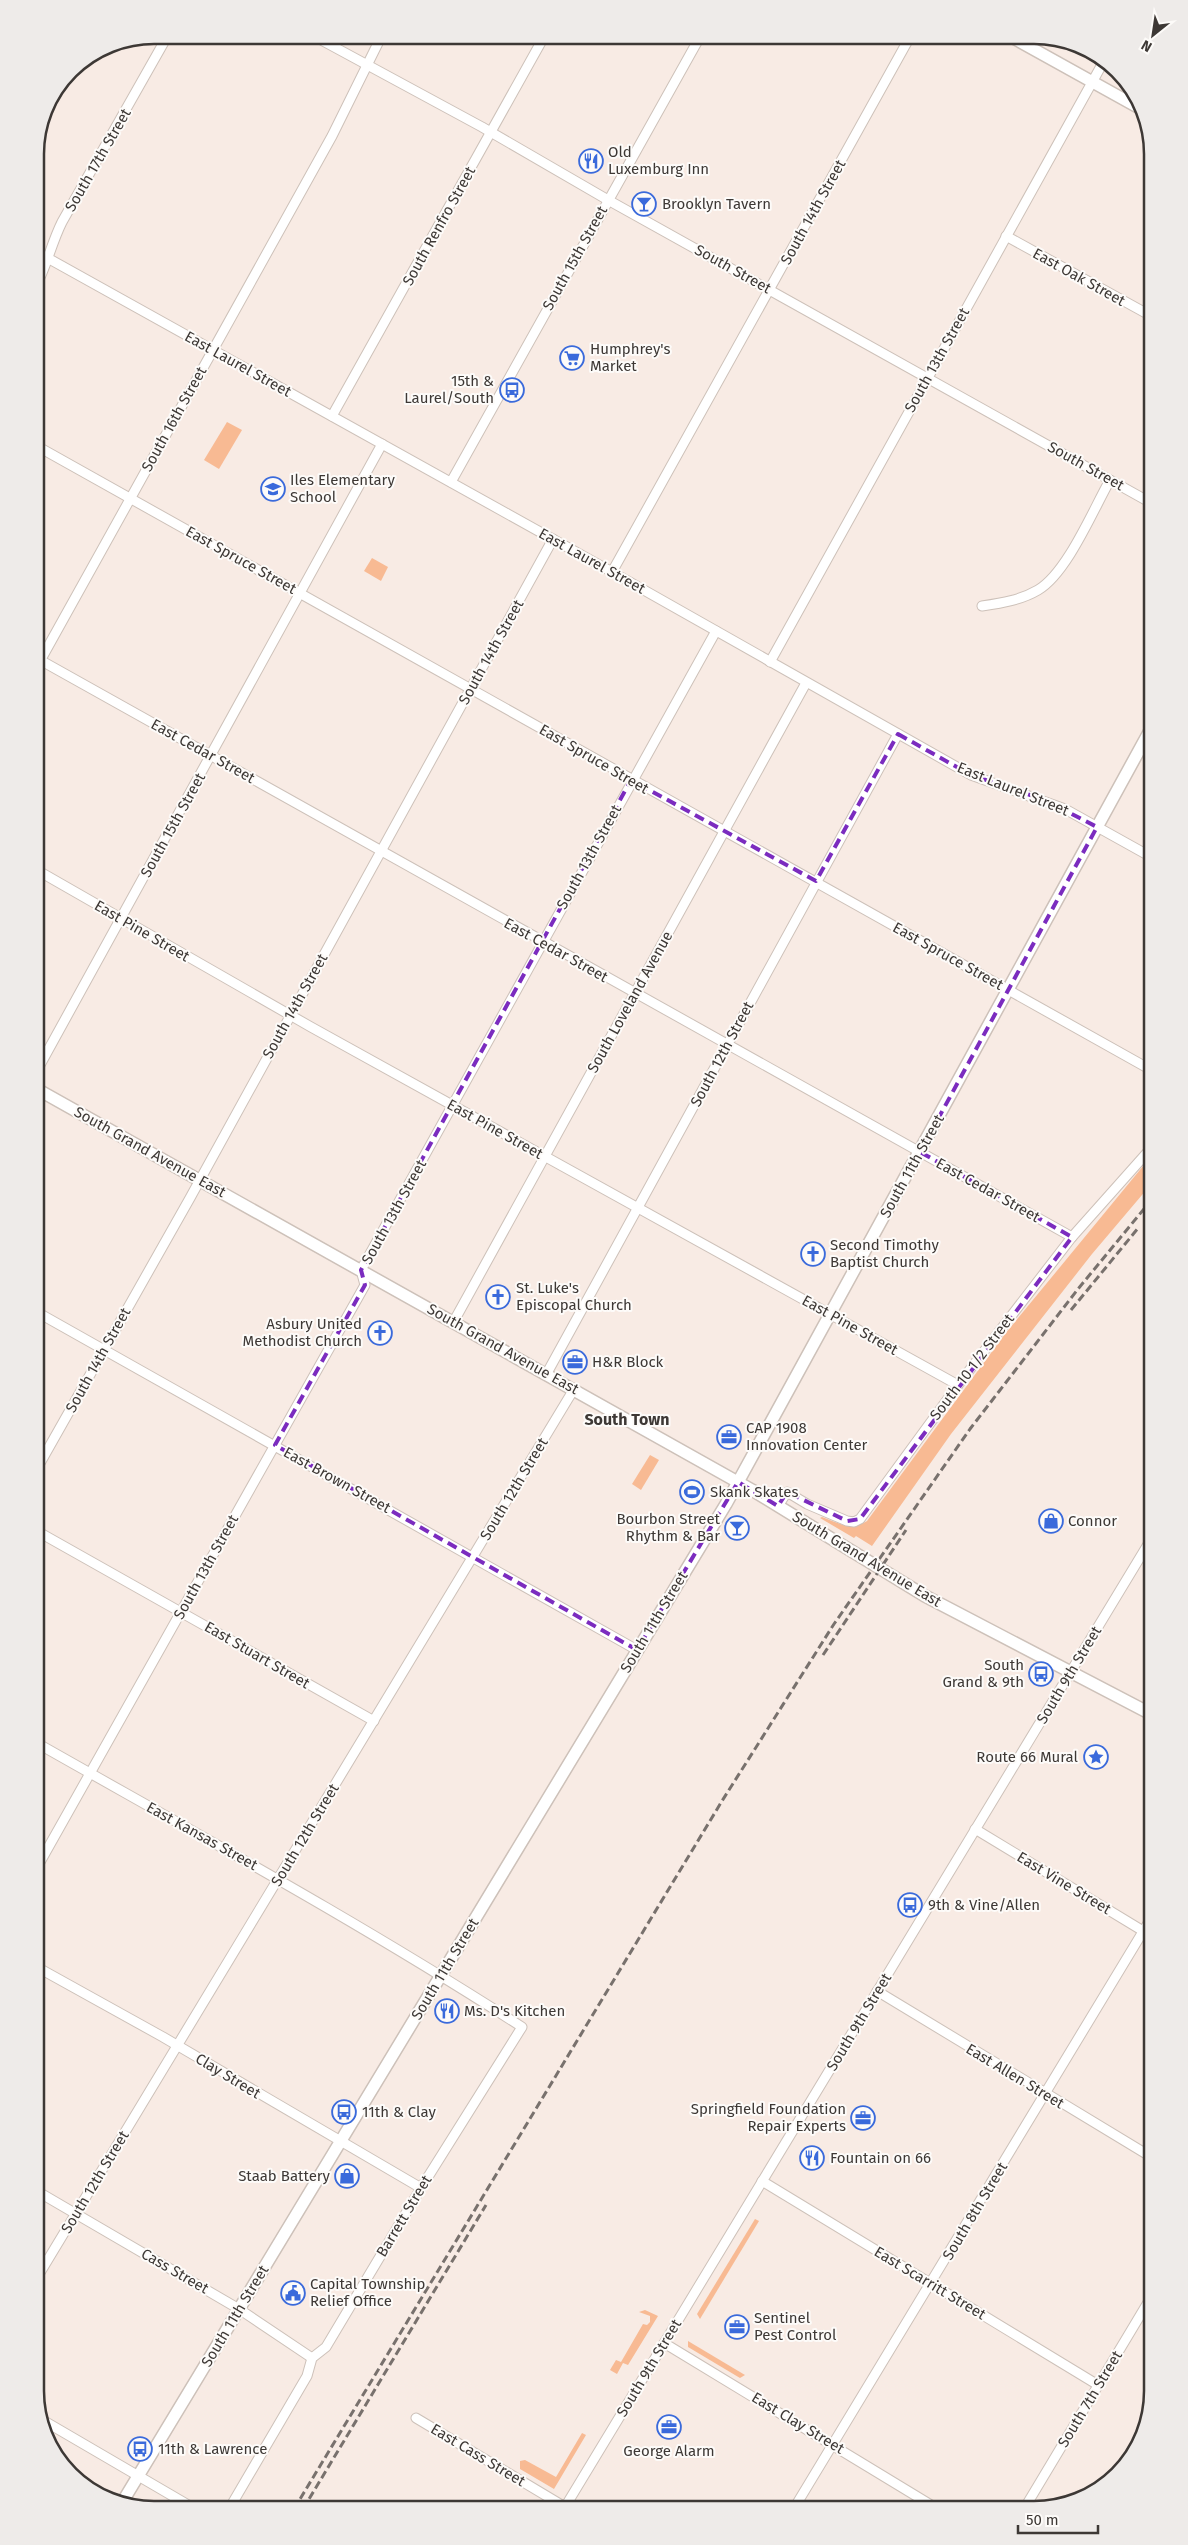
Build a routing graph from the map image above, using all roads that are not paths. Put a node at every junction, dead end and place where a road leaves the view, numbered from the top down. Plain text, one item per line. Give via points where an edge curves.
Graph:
1 (163, 44) edge
2 (328, 44) edge
3 (377, 44) edge
4 (540, 44) edge
5 (695, 44) edge
6 (906, 44) edge
7 (1024, 44) edge
8 (366, 65) junction
9 (1101, 66) edge
10 (1092, 82) junction
11 (1133, 104) edge
12 (491, 132) junction
13 (608, 200) junction
14 (1006, 236) junction
15 (44, 256) edge
16 (49, 259) junction
17 (44, 269) edge
18 (769, 290) junction
19 (1144, 312) edge
20 (212, 350) junction
21 (927, 378) junction
22 (332, 416) junction
23 (382, 444) junction
24 (44, 451) edge
25 (1110, 480) junction
26 (450, 482) junction
27 (130, 498) junction
28 (1144, 499) edge
29 (553, 539) junction
30 (612, 572) junction
31 (300, 592) junction
32 (982, 606) dead end
33 (716, 631) junction
34 (44, 653) edge
35 (44, 662) edge
36 (770, 662) junction
37 (806, 682) junction
38 (470, 689) junction
39 (898, 734) junction
40 (1144, 742) edge
41 (211, 755) junction
42 (631, 780) junction
43 (1098, 827) junction
44 (724, 832) junction
45 (381, 852) junction
46 (1144, 853) edge
47 (44, 874) edge
48 (816, 881) junction
49 (121, 918) junction
50 (542, 942) junction
51 (1008, 990) junction
52 (635, 994) junction
53 (290, 1014) junction
54 (727, 1045) junction
55 (44, 1058) edge
56 (1144, 1066) edge
57 (44, 1093) edge
58 (453, 1105) junction
59 (920, 1152) junction
60 (1144, 1156) edge
61 (546, 1157) junction
62 (200, 1180) junction
63 (638, 1208) junction
64 (1072, 1237) junction
65 (362, 1270) junction
66 (831, 1314) junction
67 (44, 1316) edge
68 (454, 1321) junction
69 (104, 1350) junction
70 (547, 1373) junction
71 (958, 1385) junction
72 (574, 1389) junction
73 (275, 1445) junction
74 (44, 1456) edge
75 (738, 1482) junction
76 (778, 1506) junction
77 (44, 1535) edge
78 (1144, 1551) edge
79 (474, 1557) junction
80 (181, 1611) junction
81 (637, 1650) junction
82 (1071, 1672) junction
83 (1144, 1710) edge
84 (374, 1721) junction
85 (44, 1747) edge
86 (90, 1773) junction
87 (975, 1829) junction
88 (44, 1855) edge
89 (279, 1879) junction
90 (1143, 1932) joint
91 (44, 1971) edge
92 (441, 1975) junction
93 (877, 1991) junction
94 (522, 2026) joint
95 (178, 2046) junction
96 (1045, 2095) junction
97 (340, 2142) junction
98 (1144, 2153) edge
99 (762, 2181) junction
100 (420, 2188) junction
101 (44, 2195) edge
102 (76, 2213) junction
103 (44, 2266) edge
104 (931, 2283) junction
105 (240, 2309) junction
106 (1144, 2309) edge
107 (664, 2343) junction
108 (312, 2358) junction
109 (1098, 2385) junction
110 (416, 2418) dead end
111 (49, 2424) edge
112 (833, 2445) junction
113 (139, 2476) junction
114 (125, 2498) edge
115 (181, 2501) edge
116 (234, 2501) edge
117 (555, 2501) edge
118 (569, 2501) edge
119 (798, 2501) edge
120 (926, 2501) edge
121 (1028, 2501) edge

1 - 16 street, South 17th Street via 62,222 51,245
2 - 8 street, South Street
3 - 8 street, South 16th Street
4 - 12 street, South Renfro Street
5 - 13 street, South 15th Street
6 - 18 street, South 14th Street
7 - 10 street
8 - 12 street, South Street
8 - 20 street, South 16th Street via 332,136
9 - 10 street, South 13th Street
10 - 11 street
10 - 14 street, South 13th Street
12 - 13 street, South Street
12 - 22 street, South Renfro Street
13 - 18 street, South Street
13 - 26 street, South 15th Street
14 - 19 street, East Oak Street
14 - 21 street, South 13th Street
15 - 16 street, East Laurel Street
16 - 17 street, South 17th Street
16 - 20 street, East Laurel Street
18 - 21 street, South Street
18 - 30 street, South 14th Street
20 - 22 street, East Laurel Street
20 - 27 street, South 16th Street
21 - 25 street, South Street
21 - 36 street, South 13th Street
22 - 23 street, East Laurel Street
23 - 26 street, East Laurel Street
23 - 31 street, South 15th Street
24 - 27 street, East Spruce Street
25 - 28 street, South Street
25 - 32 street via 1056,574 1040,589 1021,598
26 - 29 street, East Laurel Street
27 - 31 street, East Spruce Street
27 - 34 street, South 16th Street
29 - 30 street, East Laurel Street
29 - 38 street, South 14th Street
30 - 33 street, East Laurel Street
31 - 38 street, East Spruce Street
31 - 41 street, South 15th Street
33 - 36 street, East Laurel Street
33 - 42 street, South 13th Street
35 - 41 street, East Cedar Street
36 - 37 street, East Laurel Street
37 - 39 street, East Laurel Street
37 - 44 street, South Loveland Avenue
38 - 42 street, East Spruce Street
38 - 45 street, South 14th Street
39 - 43 street, East Laurel Street via 971,775 1045,800
39 - 48 street, South 12th Street
40 - 43 street, South 11th Street
41 - 45 street, East Cedar Street
41 - 49 street, South 15th Street
42 - 44 street, East Spruce Street
42 - 50 street, South 13th Street
43 - 46 street, East Laurel Street
43 - 51 street, South 11th Street
44 - 48 street, East Spruce Street
44 - 52 street, South Loveland Avenue
45 - 50 street, East Cedar Street
45 - 53 street, South 14th Street
47 - 49 street, East Pine Street
48 - 51 street, East Spruce Street
48 - 54 street, South 12th Street
49 - 53 street, East Pine Street
49 - 55 street, South 15th Street
50 - 52 street, East Cedar Street
50 - 58 street, South 13th Street
51 - 56 street, East Spruce Street
51 - 59 street, South 11th Street
52 - 54 street, East Cedar Street
52 - 61 street, South Loveland Avenue
53 - 58 street, East Pine Street
53 - 62 street, South 14th Street
54 - 59 street, East Cedar Street
54 - 63 street, South 12th Street
57 - 62 street, South Grand Avenue East
58 - 61 street, East Pine Street
58 - 65 street, South 13th Street
59 - 64 street, East Cedar Street
59 - 66 street, South 11th Street
60 - 64 street, South 10 1/2 Street
61 - 63 street, East Pine Street
61 - 68 street, South Loveland Avenue
62 - 65 street, South Grand Avenue East
62 - 69 street, South 14th Street
63 - 66 street, East Pine Street
63 - 70 street, South 12th Street
64 - 71 street, South 10 1/2 Street
65 - 68 street, South Grand Avenue East
65 - 73 street, South 13th Street via 365,1285
66 - 71 street, East Pine Street
66 - 75 street, South 11th Street
67 - 69 street, East Brown Street
68 - 70 street, South Grand Avenue East
69 - 73 street, East Brown Street
69 - 74 street, South 14th Street
70 - 72 street, South Grand Avenue East
71 - 76 street, South 10 1/2 Street via 860,1519 847,1521 787,1492
72 - 75 street, South Grand Avenue East
72 - 79 street, South 12th Street
73 - 79 street, East Brown Street
73 - 80 street, South 13th Street
75 - 76 street, South Grand Avenue East
75 - 81 street, South 11th Street
76 - 82 street, South Grand Avenue East via 925,1596
77 - 80 street, East Stuart Street
78 - 82 street, South 9th Street
79 - 81 street, East Brown Street
79 - 84 street, South 12th Street
80 - 84 street, East Stuart Street
80 - 86 street, South 13th Street
81 - 92 street, South 11th Street
82 - 83 street, South Grand Avenue East
82 - 87 street, South 9th Street
84 - 89 street, South 12th Street
85 - 86 street, East Kansas Street
86 - 88 street, South 13th Street
86 - 89 street, East Kansas Street
87 - 90 street, East Vine Street
87 - 93 street, South 9th Street
89 - 92 street, East Kansas Street
89 - 95 street, South 12th Street
90 - 96 street, South 8th Street
91 - 95 street, Clay Street
92 - 94 street, East Kansas Street
92 - 97 street, South 11th Street
93 - 96 street, East Allen Street
93 - 99 street, South 9th Street
94 - 100 street, Barrett Street
95 - 97 street, Clay Street
95 - 102 street, South 12th Street
96 - 98 street, East Allen Street
96 - 104 street, South 8th Street
97 - 100 street, Clay Street
97 - 105 street, South 11th Street
99 - 104 street, East Scarritt Street
99 - 107 street, South 9th Street
100 - 108 street, Barrett Street via 326,2347
101 - 102 street, Cass Street
102 - 103 street, South 12th Street
102 - 105 street, Cass Street
104 - 109 street, East Scarritt Street
104 - 112 street, South 8th Street
105 - 108 street, Cass Street
105 - 113 street, South 11th Street
106 - 109 street, South 7th Street
107 - 112 street, East Clay Street
107 - 118 street, South 9th Street
108 - 116 street, Barrett Street via 307,2376
109 - 121 street, South 7th Street
110 - 117 street, East Cass Street
111 - 113 street
112 - 119 street, South 8th Street
112 - 120 street, East Clay Street
113 - 114 street, South 11th Street
113 - 115 street

